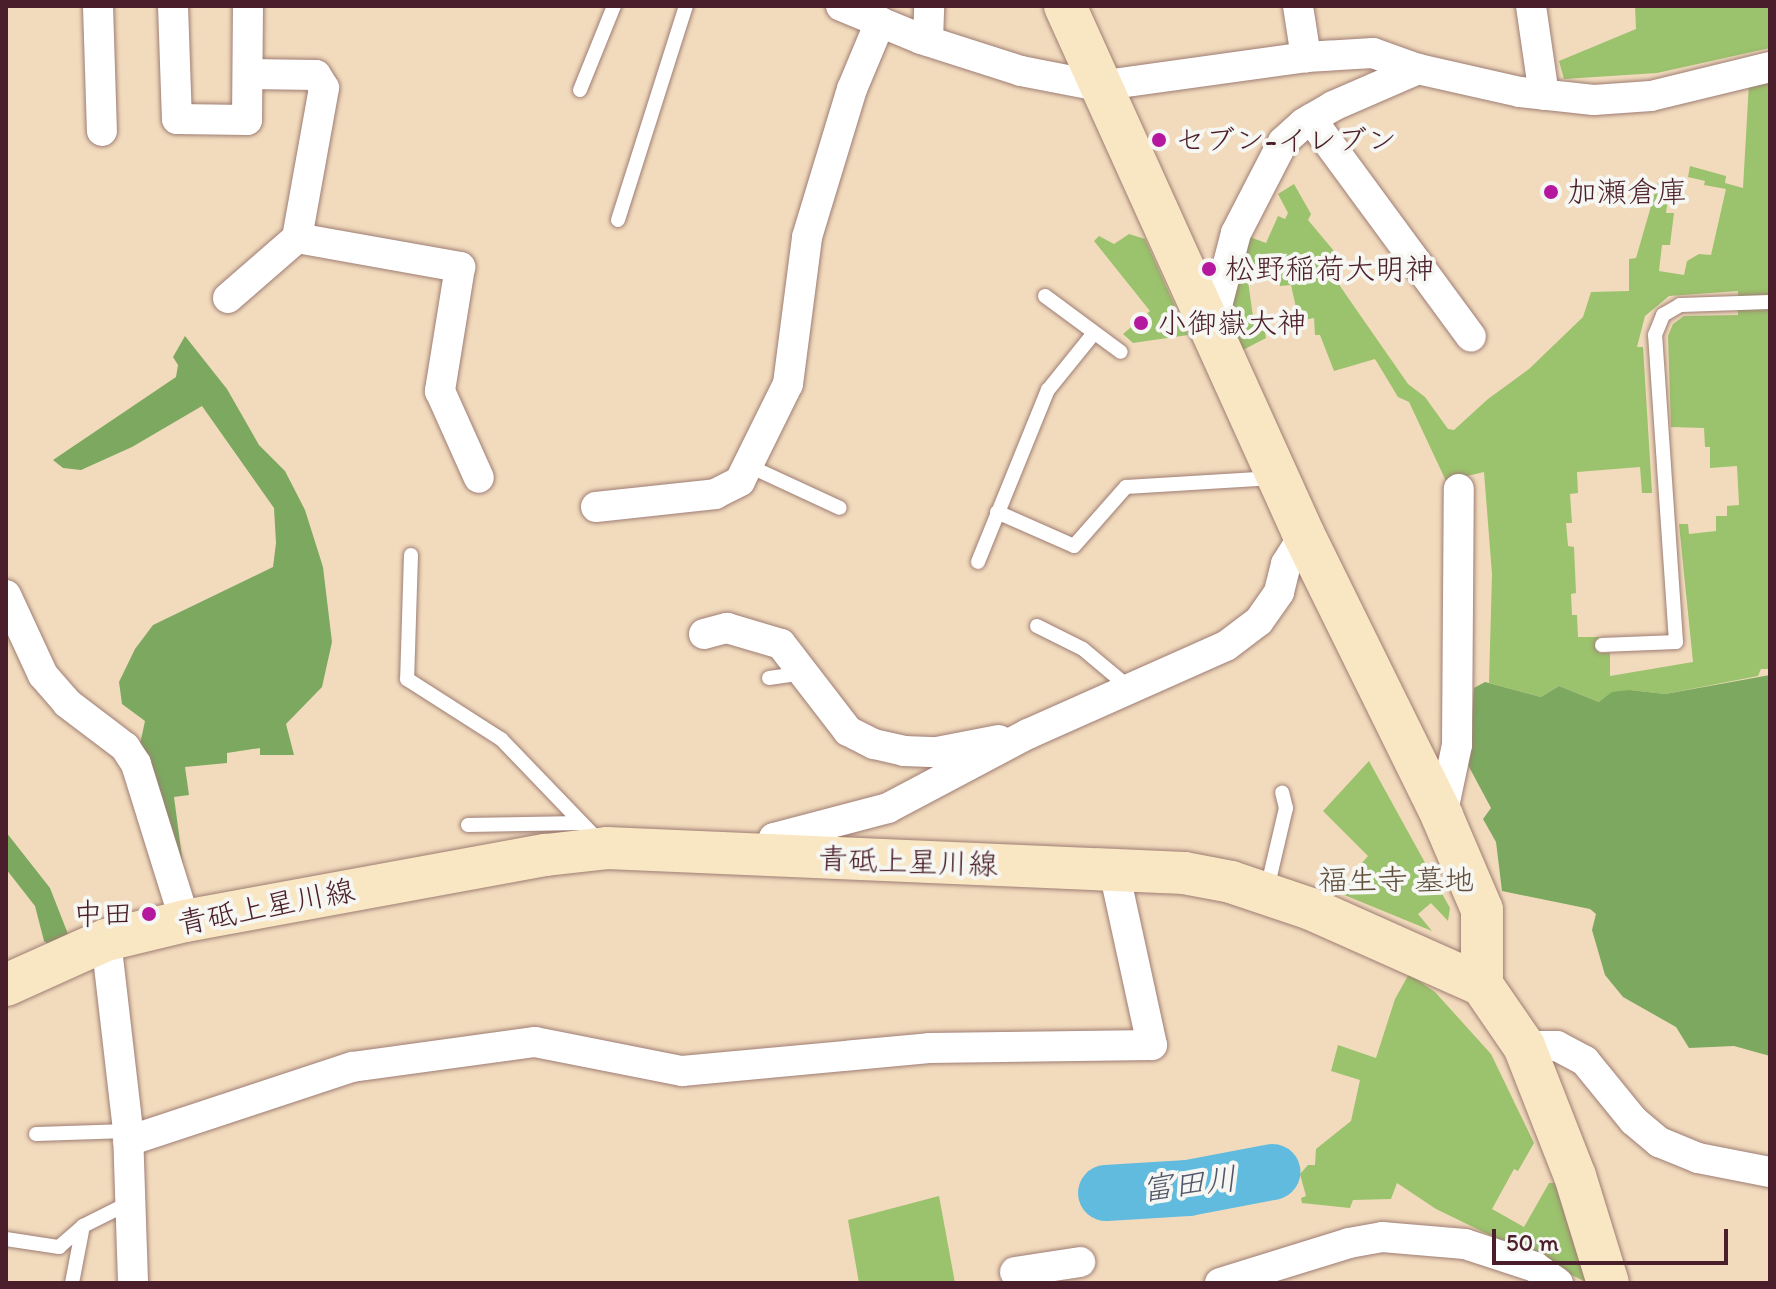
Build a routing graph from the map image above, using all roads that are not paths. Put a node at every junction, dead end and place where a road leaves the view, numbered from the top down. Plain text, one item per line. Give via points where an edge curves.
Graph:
1 (98, 6) edge
2 (173, 6) edge
3 (248, 6) edge
4 (614, 6) edge
5 (686, 6) edge
6 (841, 6) edge
7 (929, 6) edge
8 (1065, 6) edge
9 (1298, 6) edge
10 (1531, 6) edge
11 (880, 22) junction
12 (928, 41) junction
13 (1306, 57) junction
14 (1770, 67) edge
15 (1418, 69) junction
16 (249, 74) junction
17 (1098, 86) junction
18 (580, 90) dead end
19 (1544, 95) junction
20 (1311, 119) junction
21 (102, 131) dead end
22 (618, 220) dead end
23 (297, 238) junction
24 (1045, 296) dead end
25 (228, 298) dead end
26 (1770, 302) edge
27 (1094, 333) junction
28 (1471, 337) dead end
29 (1216, 342) junction
30 (1121, 352) dead end
31 (747, 465) junction
32 (479, 478) dead end
33 (1278, 478) junction
34 (1459, 489) dead end
35 (596, 507) dead end
36 (840, 508) dead end
37 (997, 512) junction
38 (1304, 535) junction
39 (411, 555) dead end
40 (978, 562) dead end
41 (6, 595) edge
42 (1037, 626) dead end
43 (704, 634) dead end
44 (1602, 645) dead end
45 (806, 673) junction
46 (769, 678) dead end
47 (1132, 690) junction
48 (1028, 734) junction
49 (1282, 792) dead end
50 (1442, 816) junction
51 (468, 825) dead end
52 (594, 836) junction
53 (767, 856) junction
54 (1114, 871) junction
55 (1266, 892) junction
56 (185, 921) junction
57 (106, 940) junction
58 (6, 985) edge
59 (1482, 985) junction
60 (1524, 1046) junction
61 (36, 1134) dead end
62 (128, 1136) junction
63 (1770, 1172) edge
64 (131, 1202) junction
65 (83, 1226) junction
66 (6, 1239) edge
67 (1080, 1262) dead end
68 (1306, 1270) edge
69 (1035, 1274) edge
70 (72, 1283) edge
71 (133, 1283) edge
72 (1220, 1283) edge
73 (1558, 1283) edge
74 (1608, 1283) edge

1 - 21 street
2 - 16 street via 177,119 247,120
3 - 16 street
4 - 18 lane
5 - 22 lane
6 - 11 street
7 - 12 street
8 - 17 main road
9 - 13 street
10 - 19 street
11 - 12 street
11 - 31 street via 852,89 807,237 788,384
12 - 17 street via 1021,71
13 - 15 street via 1373,53
13 - 17 street
14 - 19 street via 1651,96 1594,100
15 - 19 street
15 - 20 street
16 - 23 street via 316,75 324,88
17 - 29 main road
20 - 28 street
20 - 29 street via 1283,142 1241,220 1221,289
23 - 25 street
23 - 32 street via 460,267 440,391
24 - 27 lane
26 - 44 lane via 1680,305 1663,315 1655,335 1676,642
27 - 30 lane
27 - 37 lane via 1048,390
29 - 33 main road
31 - 35 street via 740,481 715,494
31 - 36 lane
33 - 37 lane via 1126,487 1074,546
33 - 38 main road
34 - 50 street via 1457,745
37 - 40 lane
38 - 47 street via 1286,564 1279,592 1259,621 1226,646
38 - 50 main road
39 - 52 lane via 407,679 501,739
41 - 56 street via 43,675 67,703 125,747 136,764
42 - 47 lane via 1083,649
43 - 45 street via 727,628 781,644
45 - 46 lane
45 - 48 street via 848,731 874,744 937,752
47 - 48 street
48 - 53 street via 888,808 774,838
49 - 55 lane via 1286,808
50 - 59 main road via 1482,910
51 - 52 lane
52 - 53 main road, 青砥上星川線
52 - 56 main road, 青砥上星川線 via 546,855
53 - 54 main road, 青砥上星川線
54 - 55 main road, 青砥上星川線 via 1184,873
54 - 62 street via 1152,1045 929,1048 682,1071 535,1042 352,1067
55 - 59 main road, 青砥上星川線
56 - 57 main road, 青砥上星川線
57 - 58 main road, 青砥上星川線
57 - 62 street
59 - 60 main road
60 - 63 street via 1557,1046 1585,1061 1634,1121 1659,1142 1698,1158
60 - 74 main road via 1575,1176
61 - 62 lane
62 - 64 street
64 - 65 lane
64 - 71 street
65 - 66 lane via 59,1247
65 - 70 lane
67 - 69 street
68 - 72 street
68 - 73 street via 1382,1237 1421,1238 1499,1253

